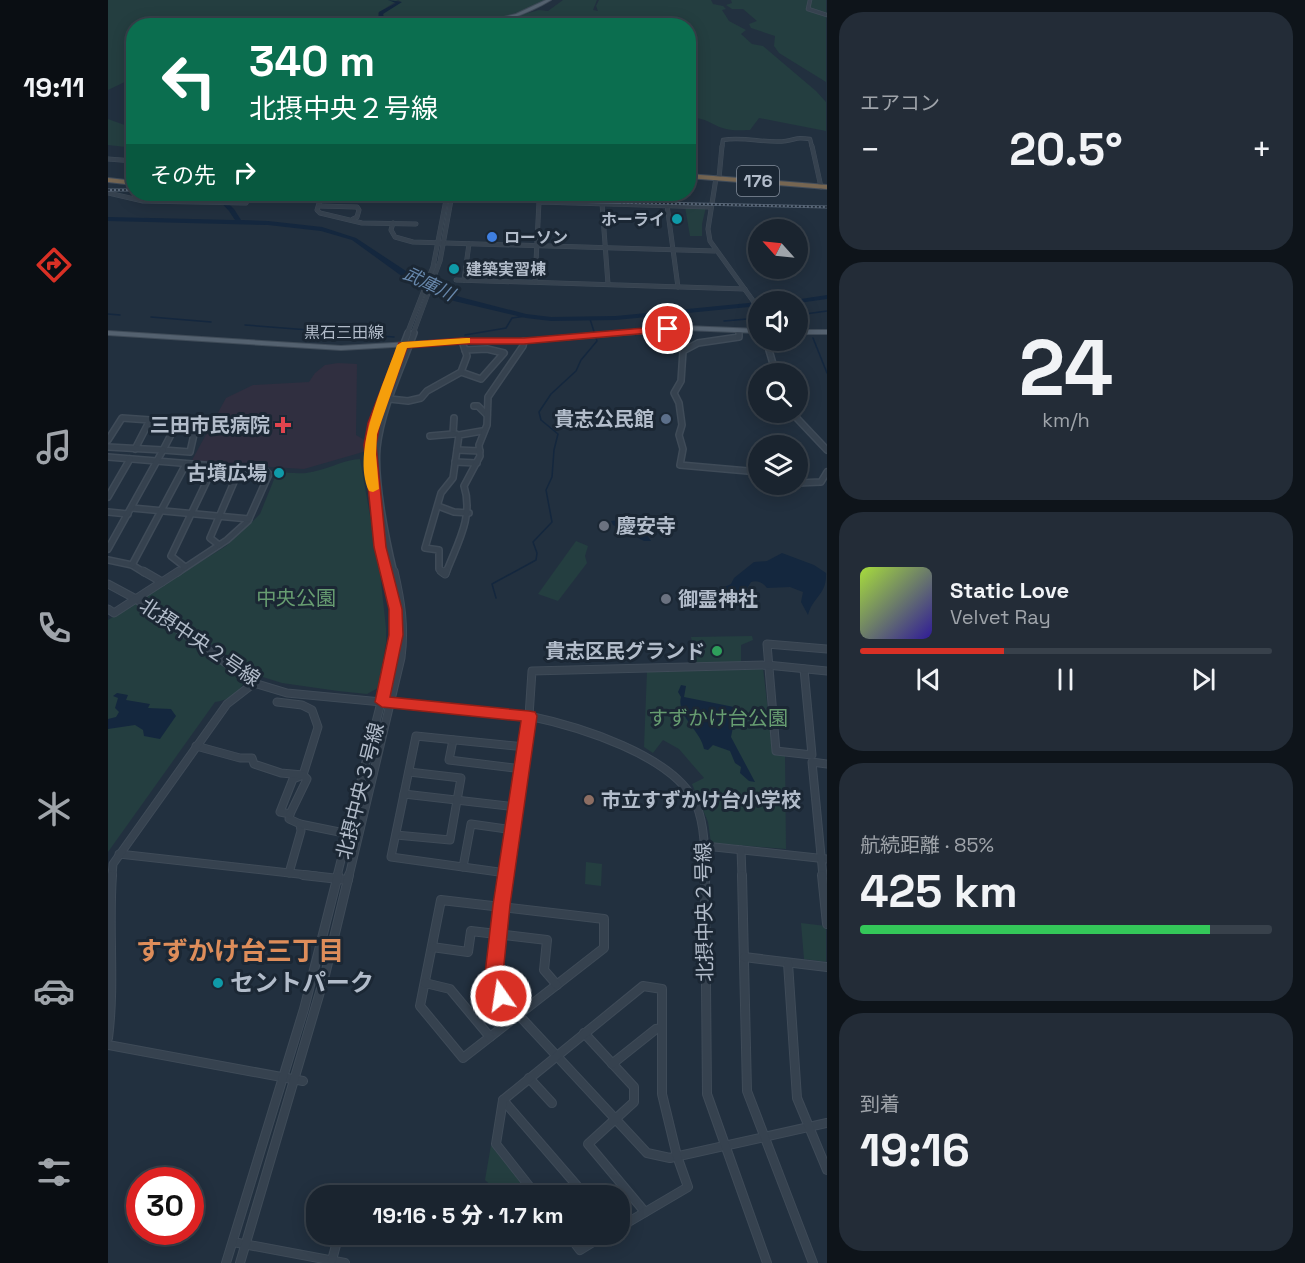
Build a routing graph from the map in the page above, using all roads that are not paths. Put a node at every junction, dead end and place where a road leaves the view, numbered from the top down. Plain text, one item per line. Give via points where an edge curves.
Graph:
1 (551, 0) edge
2 (810, 0) edge
3 (826, 15) edge
4 (507, 18) edge
5 (509, 18) edge
6 (108, 159) edge
7 (126, 160) edge
8 (696, 177) edge
9 (717, 178) junction
10 (108, 180) edge
11 (126, 182) edge
12 (824, 187) edge
13 (108, 193) edge
14 (126, 197) edge
15 (143, 201) edge
16 (247, 201) edge
17 (320, 201) edge
18 (449, 201) edge
19 (602, 203) junction
20 (667, 205) junction
21 (319, 206) junction
22 (711, 207) junction
23 (353, 219) junction
24 (393, 224) junction
25 (416, 224) dead end
26 (442, 243) junction
27 (469, 244) junction
28 (537, 246) junction
29 (605, 248) junction
30 (674, 250) junction
31 (715, 251) junction
32 (456, 280) dead end
33 (464, 280) junction
34 (535, 282) junction
35 (608, 284) junction
36 (678, 287) junction
37 (746, 291) junction
38 (748, 294) edge
39 (738, 331) junction
40 (748, 331) edge
41 (808, 332) edge
42 (826, 332) edge
43 (108, 333) edge
44 (462, 341) junction
45 (524, 341) junction
46 (406, 345) junction
47 (465, 350) junction
48 (504, 353) junction
49 (516, 356) junction
50 (461, 372) junction
51 (390, 399) junction
52 (474, 406) dead end
53 (487, 415) junction
54 (454, 418) dead end
55 (801, 423) edge
56 (482, 431) junction
57 (456, 434) junction
58 (430, 436) dead end
59 (108, 440) edge
60 (108, 447) edge
61 (135, 448) junction
62 (457, 450) junction
63 (826, 450) edge
64 (163, 451) junction
65 (480, 451) junction
66 (108, 457) edge
67 (130, 459) junction
68 (158, 461) junction
69 (455, 462) junction
70 (477, 463) junction
71 (186, 464) junction
72 (214, 466) junction
73 (240, 468) junction
74 (748, 470) edge
75 (826, 472) edge
76 (808, 483) edge
77 (108, 497) edge
78 (438, 506) junction
79 (132, 508) junction
80 (161, 511) junction
81 (108, 512) edge
82 (469, 513) junction
83 (128, 514) junction
84 (191, 514) junction
85 (220, 516) junction
86 (249, 519) junction
87 (219, 545) junction
88 (108, 549) edge
89 (108, 560) edge
90 (132, 565) junction
91 (185, 567) junction
92 (162, 582) junction
93 (108, 584) edge
94 (136, 599) junction
95 (110, 613) edge
96 (826, 649) edge
97 (767, 665) junction
98 (804, 669) junction
99 (826, 671) edge
100 (254, 683) junction
101 (277, 702) dead end
102 (382, 702) junction
103 (391, 703) junction
104 (529, 716) junction
105 (453, 740) junction
106 (196, 746) junction
107 (525, 747) junction
108 (826, 764) edge
109 (522, 769) junction
110 (409, 772) junction
111 (303, 775) junction
112 (404, 794) junction
113 (458, 801) junction
114 (516, 807) junction
115 (290, 814) junction
116 (300, 824) junction
117 (513, 830) junction
118 (349, 834) junction
119 (396, 835) junction
120 (705, 846) junction
121 (741, 850) junction
122 (120, 854) junction
123 (823, 858) edge
124 (463, 867) junction
125 (289, 873) junction
126 (506, 873) junction
127 (338, 879) junction
128 (348, 880) junction
129 (502, 905) junction
130 (826, 924) edge
131 (498, 934) junction
132 (432, 947) junction
133 (744, 957) junction
134 (788, 963) junction
135 (826, 967) edge
136 (425, 983) junction
137 (557, 985) junction
138 (519, 1015) junction
139 (662, 1028) junction
140 (584, 1033) junction
141 (490, 1037) junction
142 (108, 1038) edge
143 (108, 1045) edge
144 (555, 1056) junction
145 (612, 1064) junction
146 (283, 1077) junction
147 (529, 1078) junction
148 (299, 1081) junction
149 (503, 1100) junction
150 (552, 1103) dead end
151 (616, 1120) junction
152 (826, 1123) edge
153 (808, 1127) junction
154 (764, 1137) junction
155 (724, 1147) junction
156 (677, 1156) junction
157 (826, 1170) edge
158 (528, 1185) edge
159 (576, 1185) edge
160 (645, 1212) junction
161 (630, 1221) edge
162 (233, 1242) junction
163 (246, 1244) junction
164 (336, 1245) edge
165 (576, 1245) edge
166 (588, 1245) edge
167 (332, 1260) junction
168 (226, 1263) edge
169 (240, 1263) edge
170 (345, 1263) edge
171 (767, 1263) edge
172 (813, 1263) edge

1 - 4 main road
1 - 5 main road
2 - 3 street via 807,8
6 - 7 street
8 - 9 highway, 176
9 - 12 highway, 176
9 - 12 street via 723,140 810,139
9 - 22 street
10 - 11 highway
13 - 14 street
15 - 16 street
17 - 21 street
18 - 26 street
19 - 20 street
19 - 28 street via 539,202
19 - 29 street
20 - 22 street
20 - 30 street
21 - 23 street via 320,213
21 - 23 street via 357,207 357,217
22 - 31 street via 708,229
23 - 24 street
24 - 25 street
24 - 26 street via 391,232 398,239
26 - 27 street
26 - 46 street, 北摂中央３号線
27 - 28 street
27 - 33 street
28 - 29 street
28 - 34 street
29 - 30 street
29 - 35 street
30 - 31 street
30 - 36 street
31 - 37 street
32 - 33 street
33 - 34 street
34 - 35 street
35 - 36 street
36 - 37 street
37 - 38 street
39 - 40 main road, 黒石三田線
39 - 45 main road, 黒石三田線 via 685,328
39 - 74 street via 740,337 698,343 683,351 681,381 674,393 682,425 680,465
41 - 42 main road
43 - 46 main road, 黒石三田線 via 318,347
44 - 45 main road, 黒石三田線
44 - 46 main road, 黒石三田線
44 - 47 street
45 - 49 street
46 - 51 street, 北摂中央３号線
46 - 102 street, 北摂中央３号線 via 374,423 370,445 380,547 396,609 396,635
47 - 48 street
47 - 50 street via 467,356
48 - 49 street
48 - 50 street via 481,379
49 - 53 street via 488,397
50 - 51 street via 421,398
51 - 103 street, 北摂中央３号線 via 380,429 377,464 387,544 405,625
52 - 53 street
53 - 56 street
54 - 57 street
55 - 63 street
56 - 57 street
56 - 65 street
57 - 58 street
57 - 62 street
59 - 61 street via 122,418 150,420
60 - 61 street
61 - 64 street
62 - 65 street
62 - 69 street
64 - 64 street via 176,425 197,421 190,452
64 - 68 street
65 - 70 street
66 - 67 street
67 - 68 street
67 - 77 street
68 - 71 street
68 - 79 street
69 - 70 street
69 - 78 street via 453,478 441,493
70 - 82 street via 464,486
71 - 72 street
71 - 80 street
72 - 73 street
72 - 84 street
73 - 85 street
73 - 86 street via 265,470 269,474
75 - 76 street via 821,482
78 - 82 street
78 - 82 street via 426,548 439,550 439,569 445,574
79 - 80 street
79 - 83 street
80 - 84 street
80 - 90 street
81 - 83 street
83 - 88 street
84 - 85 street
84 - 91 street via 171,556
85 - 86 street
85 - 87 street via 210,538
86 - 87 street
87 - 91 street
89 - 90 street
90 - 92 street
91 - 92 street
92 - 94 street
93 - 94 street, 北摂中央２号線
94 - 95 street
94 - 100 street, 北摂中央２号線
96 - 97 street via 767,644
97 - 98 street
97 - 98 street via 776,751 812,755
97 - 104 street via 532,671
98 - 99 street
100 - 102 street, 北摂中央２号線 via 287,693
100 - 106 street via 226,704
101 - 111 street via 312,710 318,727
102 - 103 street, 北摂中央２号線
102 - 118 street, 北摂中央３号線
103 - 104 street, 北摂中央２号線
103 - 128 street, 北摂中央３号線
104 - 107 street
104 - 120 street, 北摂中央２号線 via 604,737 659,765 683,784 696,804
105 - 107 street
105 - 109 street via 449,759
105 - 110 street via 416,736
106 - 111 street via 252,758 254,764 281,773
106 - 122 street
107 - 109 street
108 - 123 street via 812,762
109 - 114 street
110 - 112 street
110 - 113 street via 461,778
111 - 115 street via 307,779
111 - 115 street via 293,779 280,812
112 - 113 street
112 - 119 street
113 - 114 street
113 - 119 street via 450,840
114 - 117 street
115 - 116 street via 289,819
116 - 118 street
116 - 125 street
117 - 124 street via 471,824
117 - 126 street
118 - 127 street, 北摂中央３号線
119 - 124 street via 391,857
120 - 121 street
120 - 155 street, 北摂中央２号線 via 707,1094
121 - 123 street
121 - 133 street
122 - 125 street
122 - 142 street via 113,864 109,900 112,1007
123 - 130 street
124 - 126 street
125 - 127 street
126 - 129 street
127 - 128 street
127 - 146 street, 北摂中央３号線
128 - 148 street, 北摂中央３号線
129 - 131 street
129 - 132 street via 441,900
129 - 137 street via 604,919 604,948
131 - 132 street via 471,931 468,952
131 - 137 street via 547,940 544,970
131 - 138 street via 494,974 501,996
132 - 136 street
133 - 134 street
133 - 154 street via 747,1091
134 - 135 street
134 - 153 street via 796,1098
136 - 141 street via 450,989
136 - 141 street via 420,1006 463,1058
137 - 138 street
138 - 141 street
138 - 144 street
139 - 140 street via 662,989 643,986
139 - 145 street
139 - 156 street via 662,1094
140 - 144 street
140 - 145 street
143 - 146 street
144 - 147 street
144 - 151 street
145 - 151 street via 634,1087 634,1102
146 - 148 street
146 - 162 street, 北摂中央３号線
147 - 149 street
147 - 150 street
148 - 163 street, 北摂中央３号線
149 - 158 street via 496,1144
149 - 159 street
151 - 156 street via 647,1153
151 - 160 street via 588,1144
152 - 153 street
153 - 154 street
153 - 157 street
154 - 155 street
154 - 172 street
155 - 156 street
155 - 171 street, 北摂中央２号線
156 - 160 street via 688,1187
160 - 161 street
162 - 163 street
162 - 168 street, 北摂中央３号線
163 - 167 street
163 - 169 street, 北摂中央３号線
164 - 167 street
165 - 166 street via 580,1250
167 - 170 street

